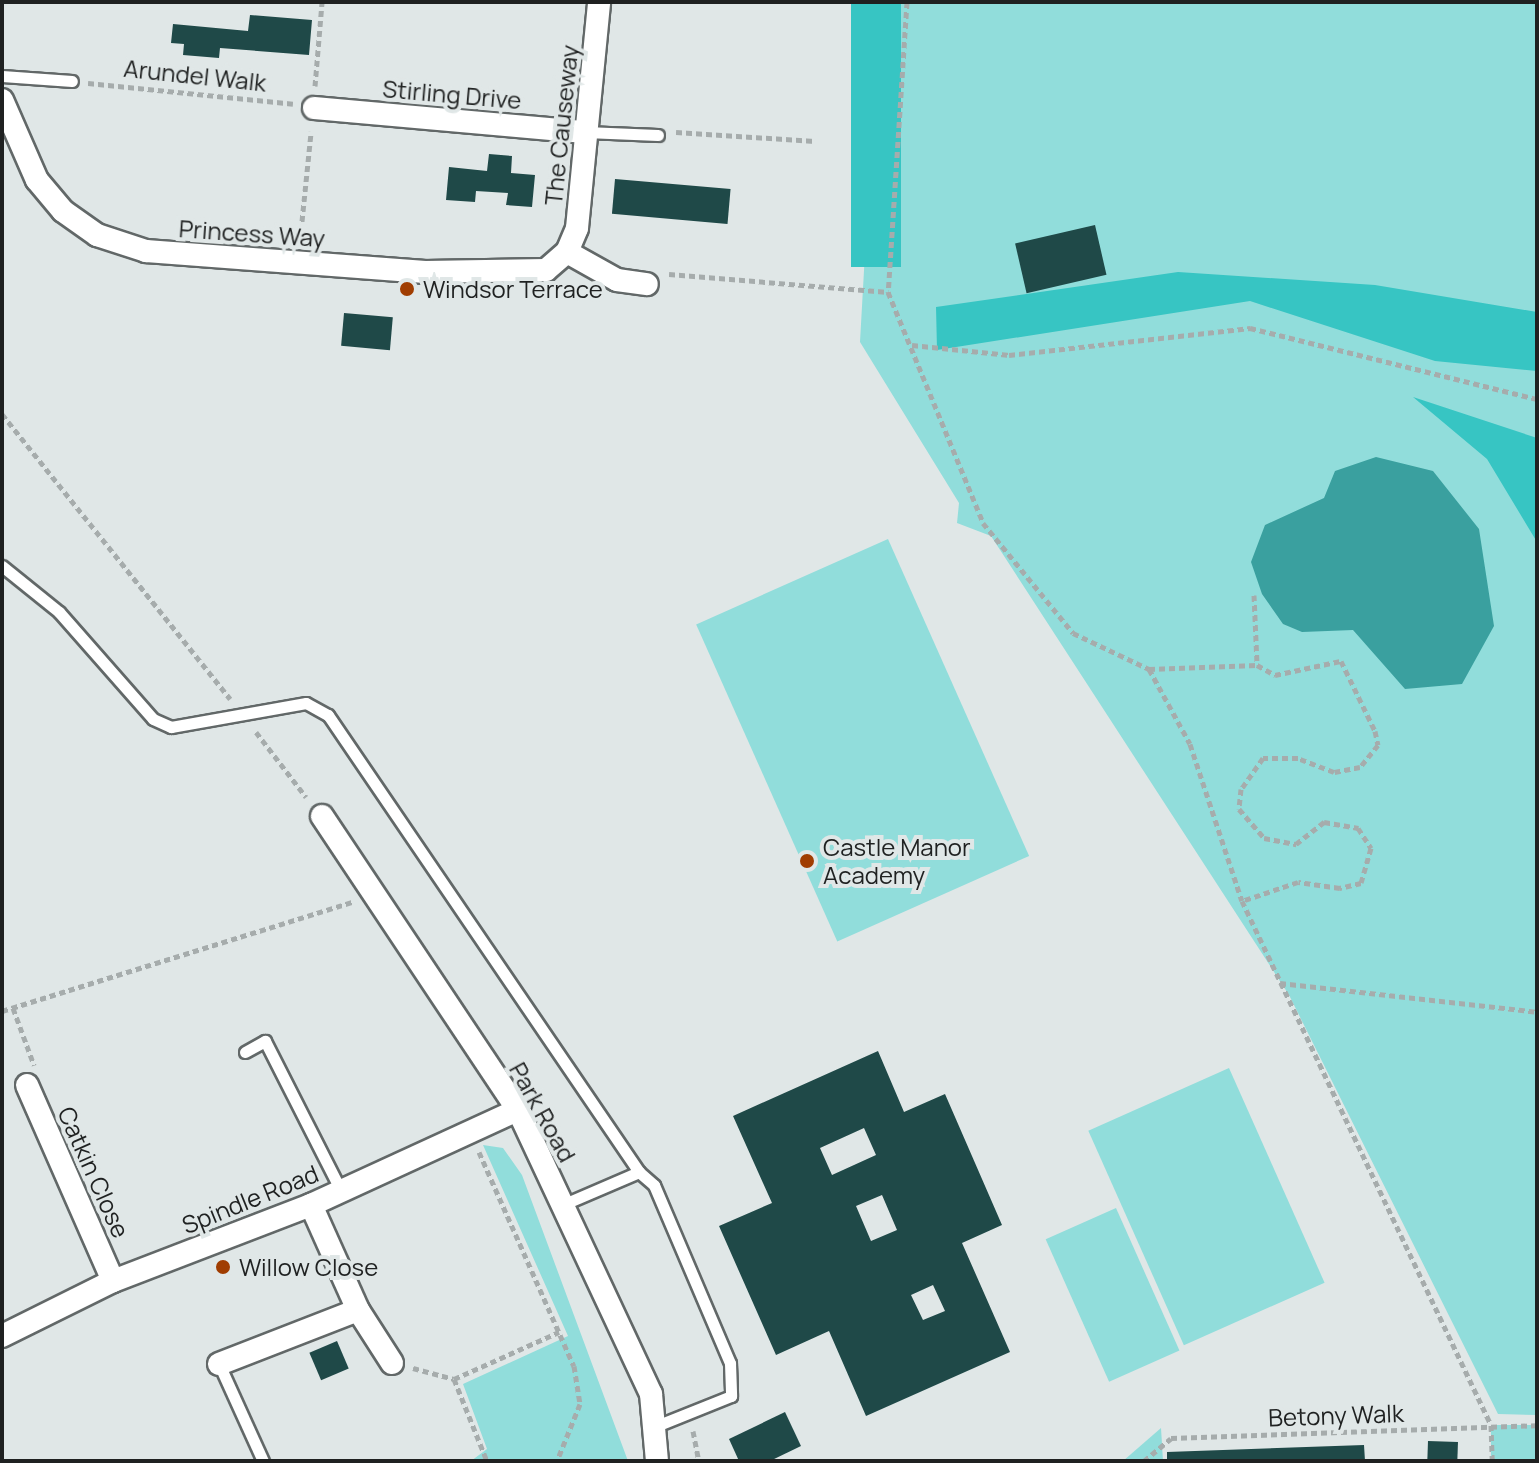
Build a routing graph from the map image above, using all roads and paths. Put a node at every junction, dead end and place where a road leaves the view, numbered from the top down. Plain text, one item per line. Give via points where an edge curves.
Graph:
1 (599, 2) edge
2 (907, 2) edge
3 (2, 76) edge
4 (72, 81) joint
5 (2, 100) edge
6 (314, 108) joint
7 (585, 132) junction
8 (658, 135) joint
9 (815, 141) dead end
10 (567, 252) junction
11 (647, 284) joint
12 (888, 292) junction
13 (911, 345) junction
14 (1537, 399) edge
15 (2, 414) edge
16 (2, 566) edge
17 (1254, 595) dead end
18 (1257, 665) junction
19 (1149, 669) junction
20 (241, 714) junction
21 (322, 816) joint
22 (372, 895) junction
23 (1242, 901) junction
24 (1280, 983) junction
25 (13, 1008) junction
26 (2, 1011) edge
27 (1537, 1012) edge
28 (245, 1052) dead end
29 (27, 1085) joint
30 (518, 1110) junction
31 (470, 1131) junction
32 (639, 1172) junction
33 (341, 1191) junction
34 (311, 1205) junction
35 (562, 1205) junction
36 (113, 1281) junction
37 (358, 1310) junction
38 (559, 1332) junction
39 (2, 1336) edge
40 (392, 1363) joint
41 (219, 1364) joint
42 (454, 1379) junction
43 (689, 1413) junction
44 (1491, 1425) junction
45 (1537, 1425) edge
46 (654, 1427) junction
47 (263, 1461) edge
48 (487, 1461) edge
49 (557, 1461) edge
50 (657, 1461) edge
51 (699, 1461) edge
52 (1144, 1461) edge
53 (1492, 1461) edge

1 - 7 street, The Causeway
2 - 12 path
3 - 4 lane
4 - 6 path, Arundel Walk
5 - 10 street, Princess Way via 37,180 63,211 97,235 146,251 501,274 546,270
6 - 7 street, Stirling Drive
7 - 8 lane
7 - 10 street, The Causeway via 577,228
8 - 9 path
10 - 11 street via 617,280
11 - 12 path via 661,273
12 - 13 path
13 - 14 path via 1009,355 1250,328
13 - 19 path via 983,523 1073,633
15 - 20 path
16 - 20 lane via 59,612 153,719 171,727
17 - 18 path
18 - 19 path
18 - 23 path via 1275,675 1341,661 1378,745 1360,767 1334,772 1279,755 1250,770 1239,809 1264,838 1296,844 1338,821 1358,828 1371,848 1370,865 1361,883 1298,882
19 - 23 path via 1190,744
20 - 21 path
20 - 32 lane via 306,703 328,715
21 - 22 street, Park Road
22 - 25 path
22 - 30 street, Park Road
23 - 24 path
24 - 27 path
24 - 44 path
25 - 26 path
25 - 29 path via 36,1058
28 - 33 lane via 265,1041
29 - 36 street, Catkin Close
30 - 31 street, Spindle Road
30 - 35 street, Park Road
31 - 33 street, Spindle Road
31 - 38 path
32 - 35 lane
32 - 43 lane via 654,1185 730,1363 731,1396
33 - 34 street, Spindle Road
34 - 36 street, Spindle Road
34 - 37 street
35 - 46 street, Park Road via 651,1394
36 - 39 street, Spindle Road
37 - 40 street
37 - 41 street
38 - 42 path
38 - 49 path via 580,1404
40 - 42 path
41 - 47 lane
42 - 48 path
43 - 46 lane
43 - 51 path
44 - 45 path, Betony Walk
44 - 52 path, Betony Walk via 1171,1438
44 - 53 path
46 - 50 street, Park Road

